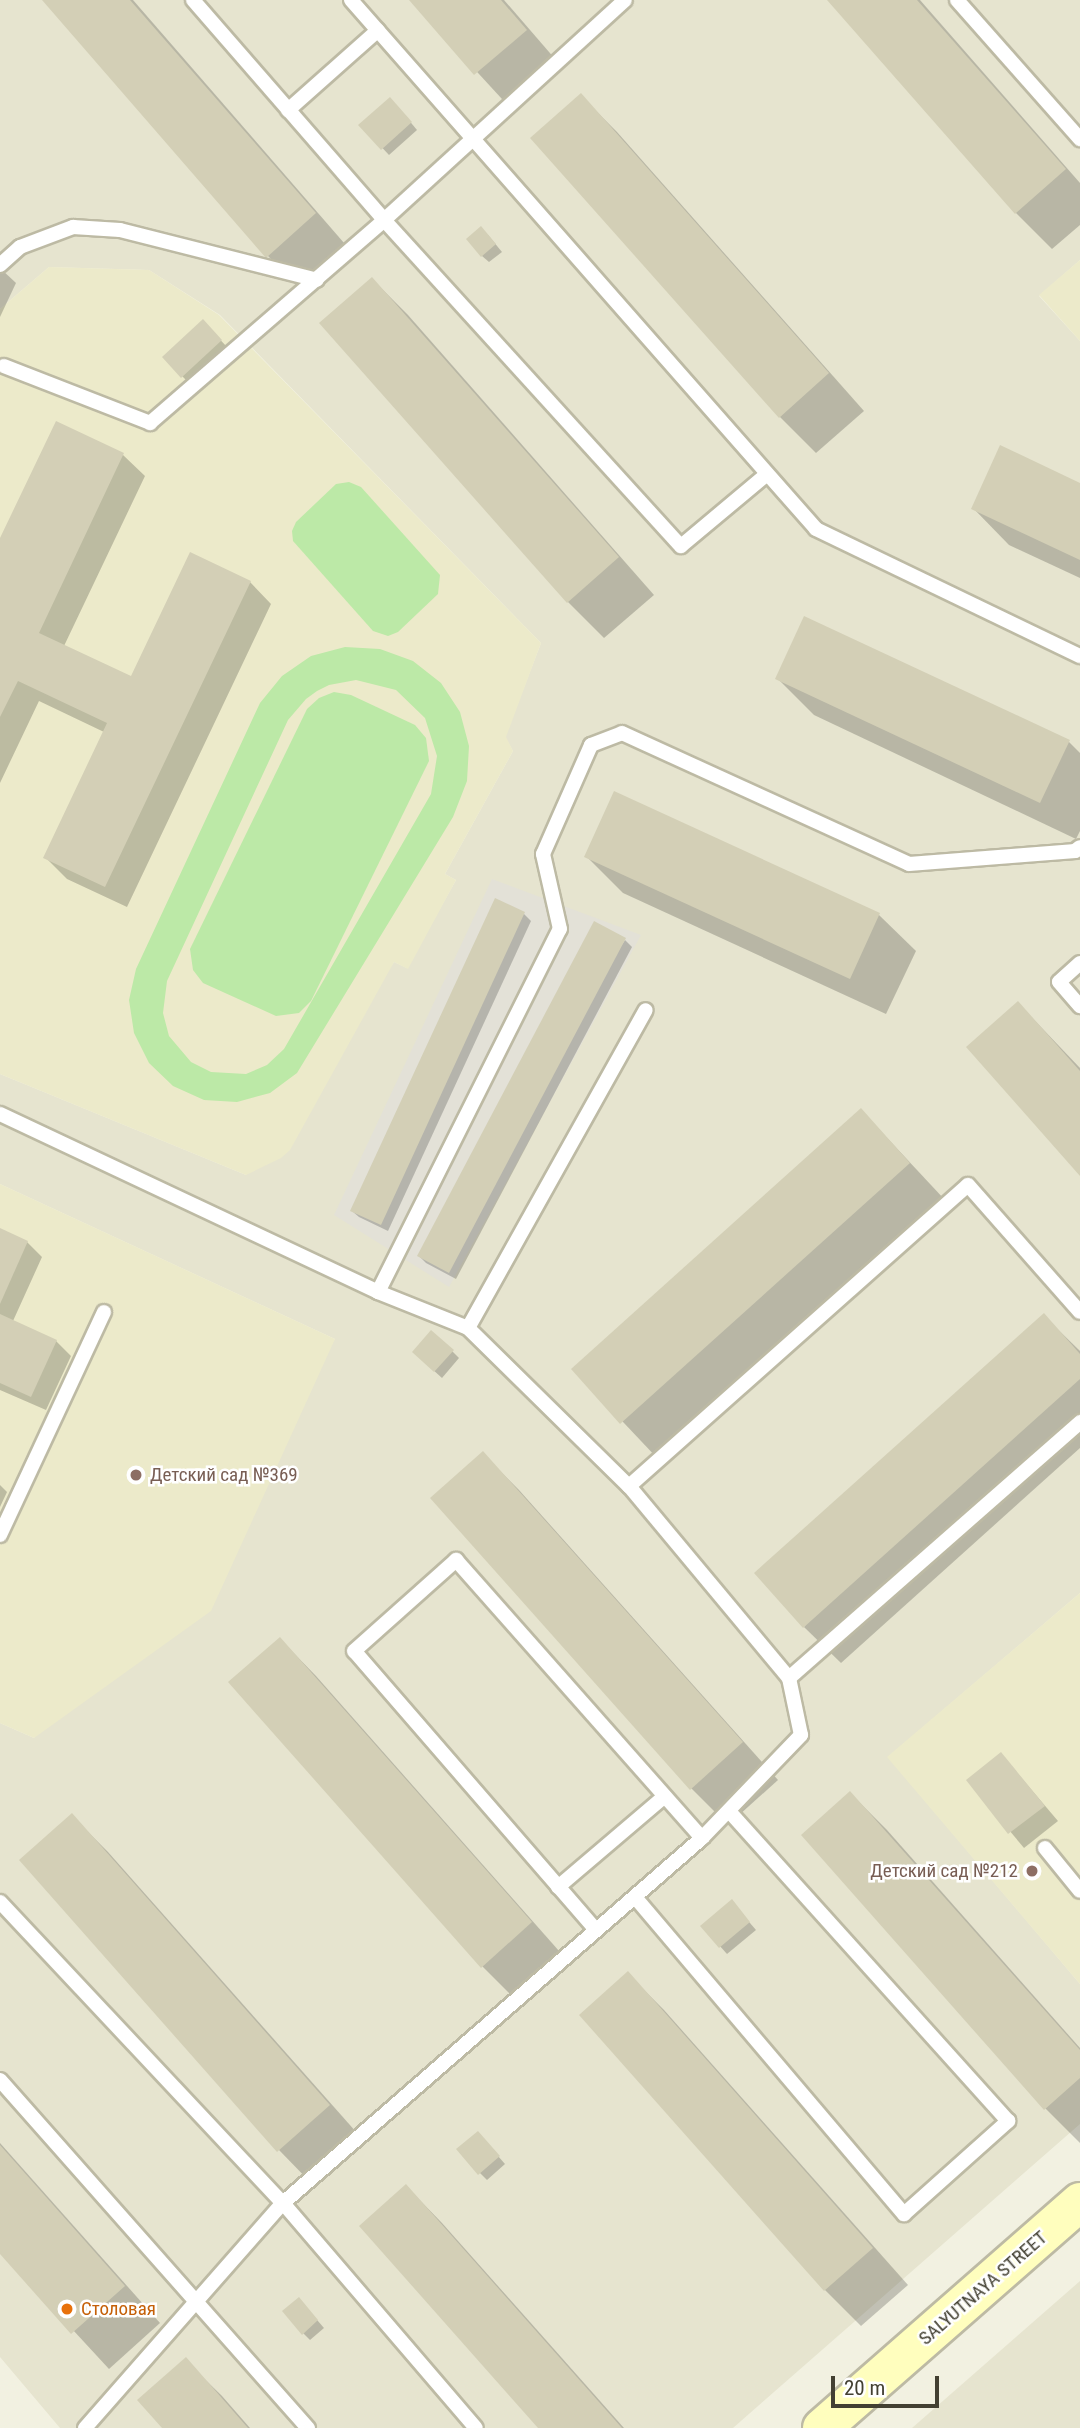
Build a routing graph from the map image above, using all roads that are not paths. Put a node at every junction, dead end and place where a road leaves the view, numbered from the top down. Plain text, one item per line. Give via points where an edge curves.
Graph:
1 (194, 0) edge
2 (351, 0) edge
3 (625, 0) edge
4 (957, 0) edge
5 (378, 30) junction
6 (288, 110) junction
7 (472, 137) junction
8 (1080, 139) edge
9 (384, 220) junction
10 (0, 265) edge
11 (317, 280) junction
12 (4, 366) dead end
13 (767, 474) junction
14 (1080, 656) edge
15 (1080, 847) edge
16 (1080, 963) edge
17 (1080, 1006) edge
18 (646, 1010) dead end
19 (0, 1114) edge
20 (378, 1292) junction
21 (104, 1312) dead end
22 (1080, 1312) edge
23 (468, 1328) junction
24 (1080, 1422) edge
25 (629, 1486) junction
26 (0, 1535) edge
27 (789, 1678) junction
28 (664, 1796) junction
29 (729, 1811) junction
30 (702, 1838) junction
31 (1045, 1848) dead end
32 (558, 1887) junction
33 (1080, 1891) edge
34 (635, 1897) junction
35 (0, 1902) edge
36 (596, 1930) junction
37 (0, 2080) edge
38 (1080, 2202) edge
39 (283, 2203) junction
40 (196, 2302) junction
41 (85, 2428) edge
42 (307, 2428) edge
43 (476, 2428) edge
44 (822, 2428) edge

1 - 6 lane
2 - 5 lane
3 - 7 lane
4 - 8 lane
5 - 6 lane
5 - 7 lane
6 - 9 lane
7 - 9 lane
7 - 13 lane
9 - 11 lane
9 - 13 lane via 681,546
10 - 11 lane via 20,247 74,227 120,230
11 - 12 lane via 150,423
13 - 14 lane via 816,529
15 - 20 lane via 909,864 622,733 591,745 543,854 560,929
16 - 17 lane via 1059,982
18 - 23 lane
19 - 20 lane
20 - 23 lane
21 - 26 lane
22 - 25 lane via 968,1185
23 - 25 lane
24 - 27 lane
25 - 27 lane
27 - 29 lane via 801,1735
28 - 30 lane
28 - 32 lane
28 - 32 lane via 456,1560 354,1651
29 - 30 lane
29 - 34 lane via 1008,2121 904,2214
30 - 34 lane
31 - 33 lane
32 - 36 lane
34 - 36 lane
35 - 39 lane
36 - 39 lane
37 - 40 lane
38 - 44 street, SALYUTNAYA STREET
39 - 40 lane
39 - 43 lane
40 - 41 lane
40 - 42 lane

